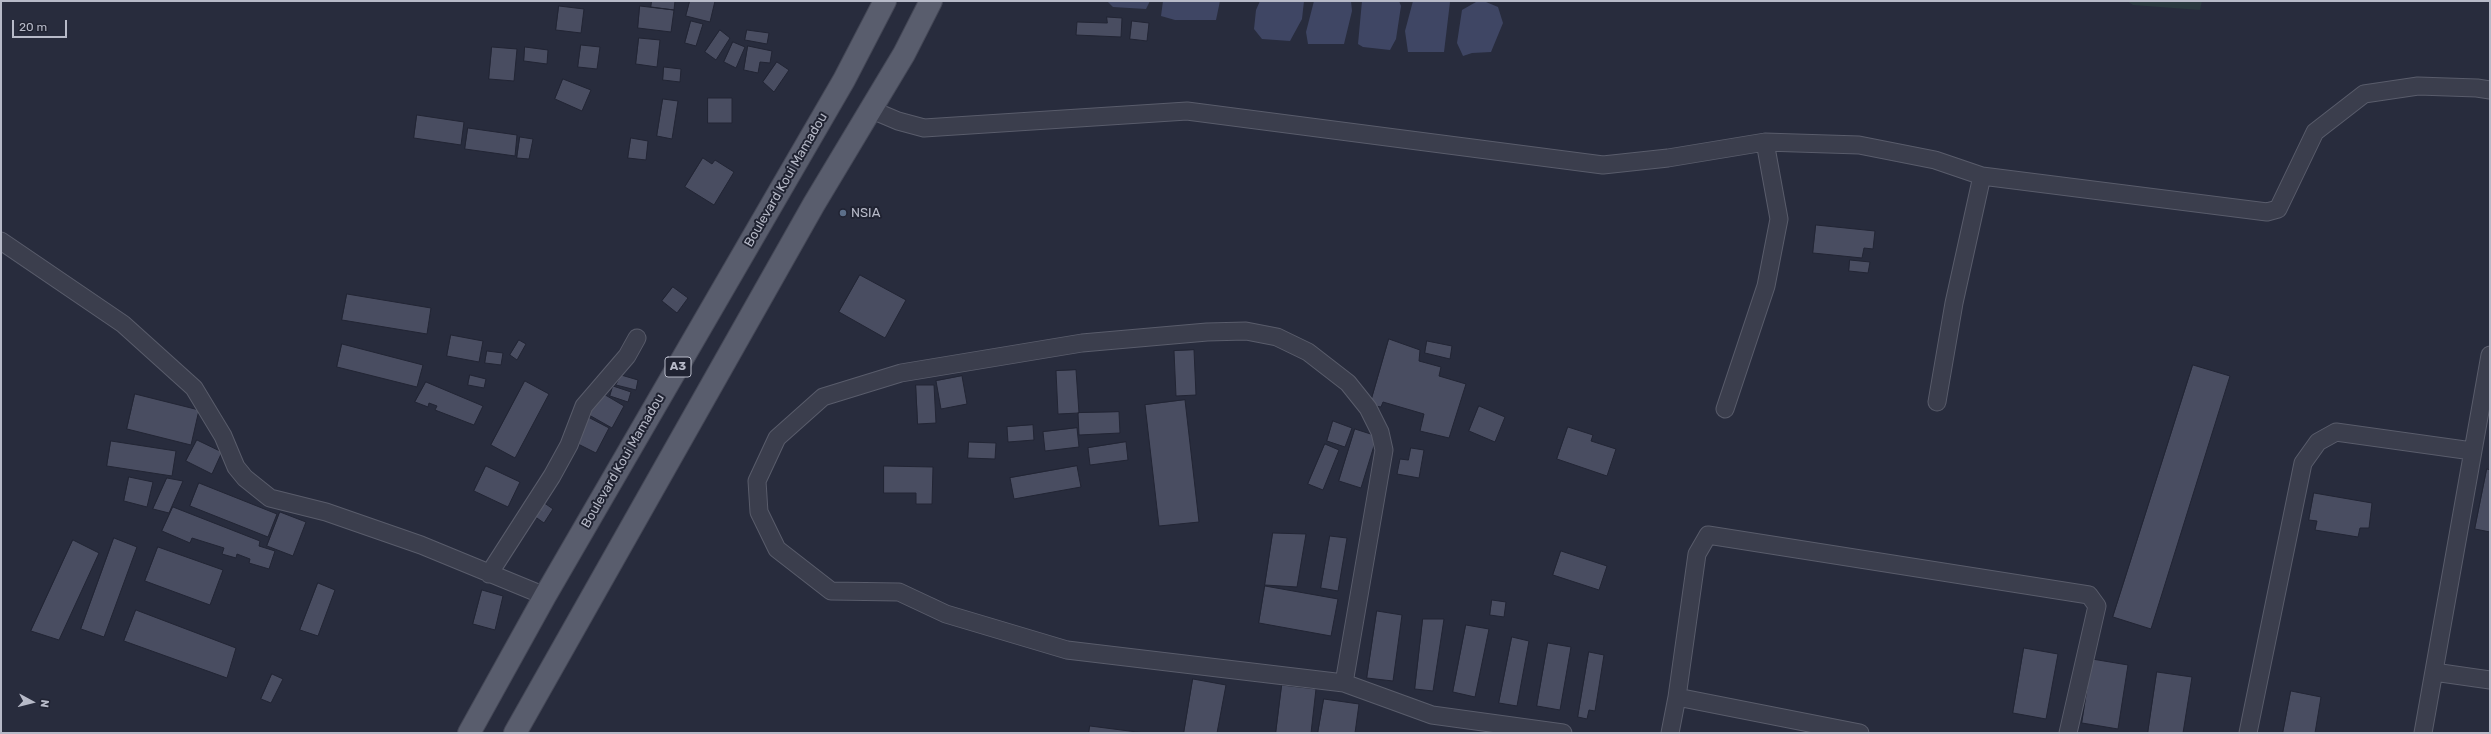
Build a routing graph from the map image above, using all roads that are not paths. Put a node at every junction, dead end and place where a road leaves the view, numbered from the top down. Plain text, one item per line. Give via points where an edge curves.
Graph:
1 (885, 1) edge
2 (931, 1) edge
3 (2490, 90) edge
4 (872, 110) junction
5 (1765, 142) junction
6 (1982, 176) junction
7 (1, 241) edge
8 (637, 338) dead end
9 (2490, 355) edge
10 (1938, 402) dead end
11 (1725, 409) dead end
12 (2472, 451) junction
13 (489, 574) junction
14 (545, 596) junction
15 (2434, 672) junction
16 (2490, 680) edge
17 (1344, 683) junction
18 (1677, 697) junction
19 (469, 733) edge
20 (515, 733) edge
21 (1563, 733) edge
22 (1670, 733) edge
23 (1860, 733) edge
24 (2068, 733) edge
25 (2248, 733) edge
26 (2423, 733) edge

1 - 14 main road, Boulevard Koui Mamadou / A3 via 844,80
2 - 4 main road
3 - 6 street via 2418,86 2364,94 2315,132 2278,209 2267,212
4 - 5 street via 924,128 1187,111 1603,165 1668,158
4 - 20 main road via 802,224
5 - 6 street via 1859,145 1935,160
5 - 11 street via 1779,220 1766,286
6 - 10 street via 1954,302
7 - 13 street via 123,324 194,388 223,436 236,467 245,478 270,498 326,512 421,545
8 - 13 street via 627,356 584,406 569,445 552,476
9 - 12 street
12 - 15 street
12 - 25 street via 2336,432 2318,442 2303,463
13 - 14 street
14 - 19 main road, Boulevard Koui Mamadou / A3
15 - 16 street
15 - 26 street
17 - 17 street via 1067,650 946,614 899,592 831,591 777,549 759,512 757,481 777,438 823,397 901,373 1082,343 1207,332 1246,331 1277,337 1308,352 1348,383 1368,408 1380,432 1384,450
17 - 21 street via 1432,715
18 - 22 street
18 - 23 street
18 - 24 street via 1697,554 1708,535 2089,595 2097,606

